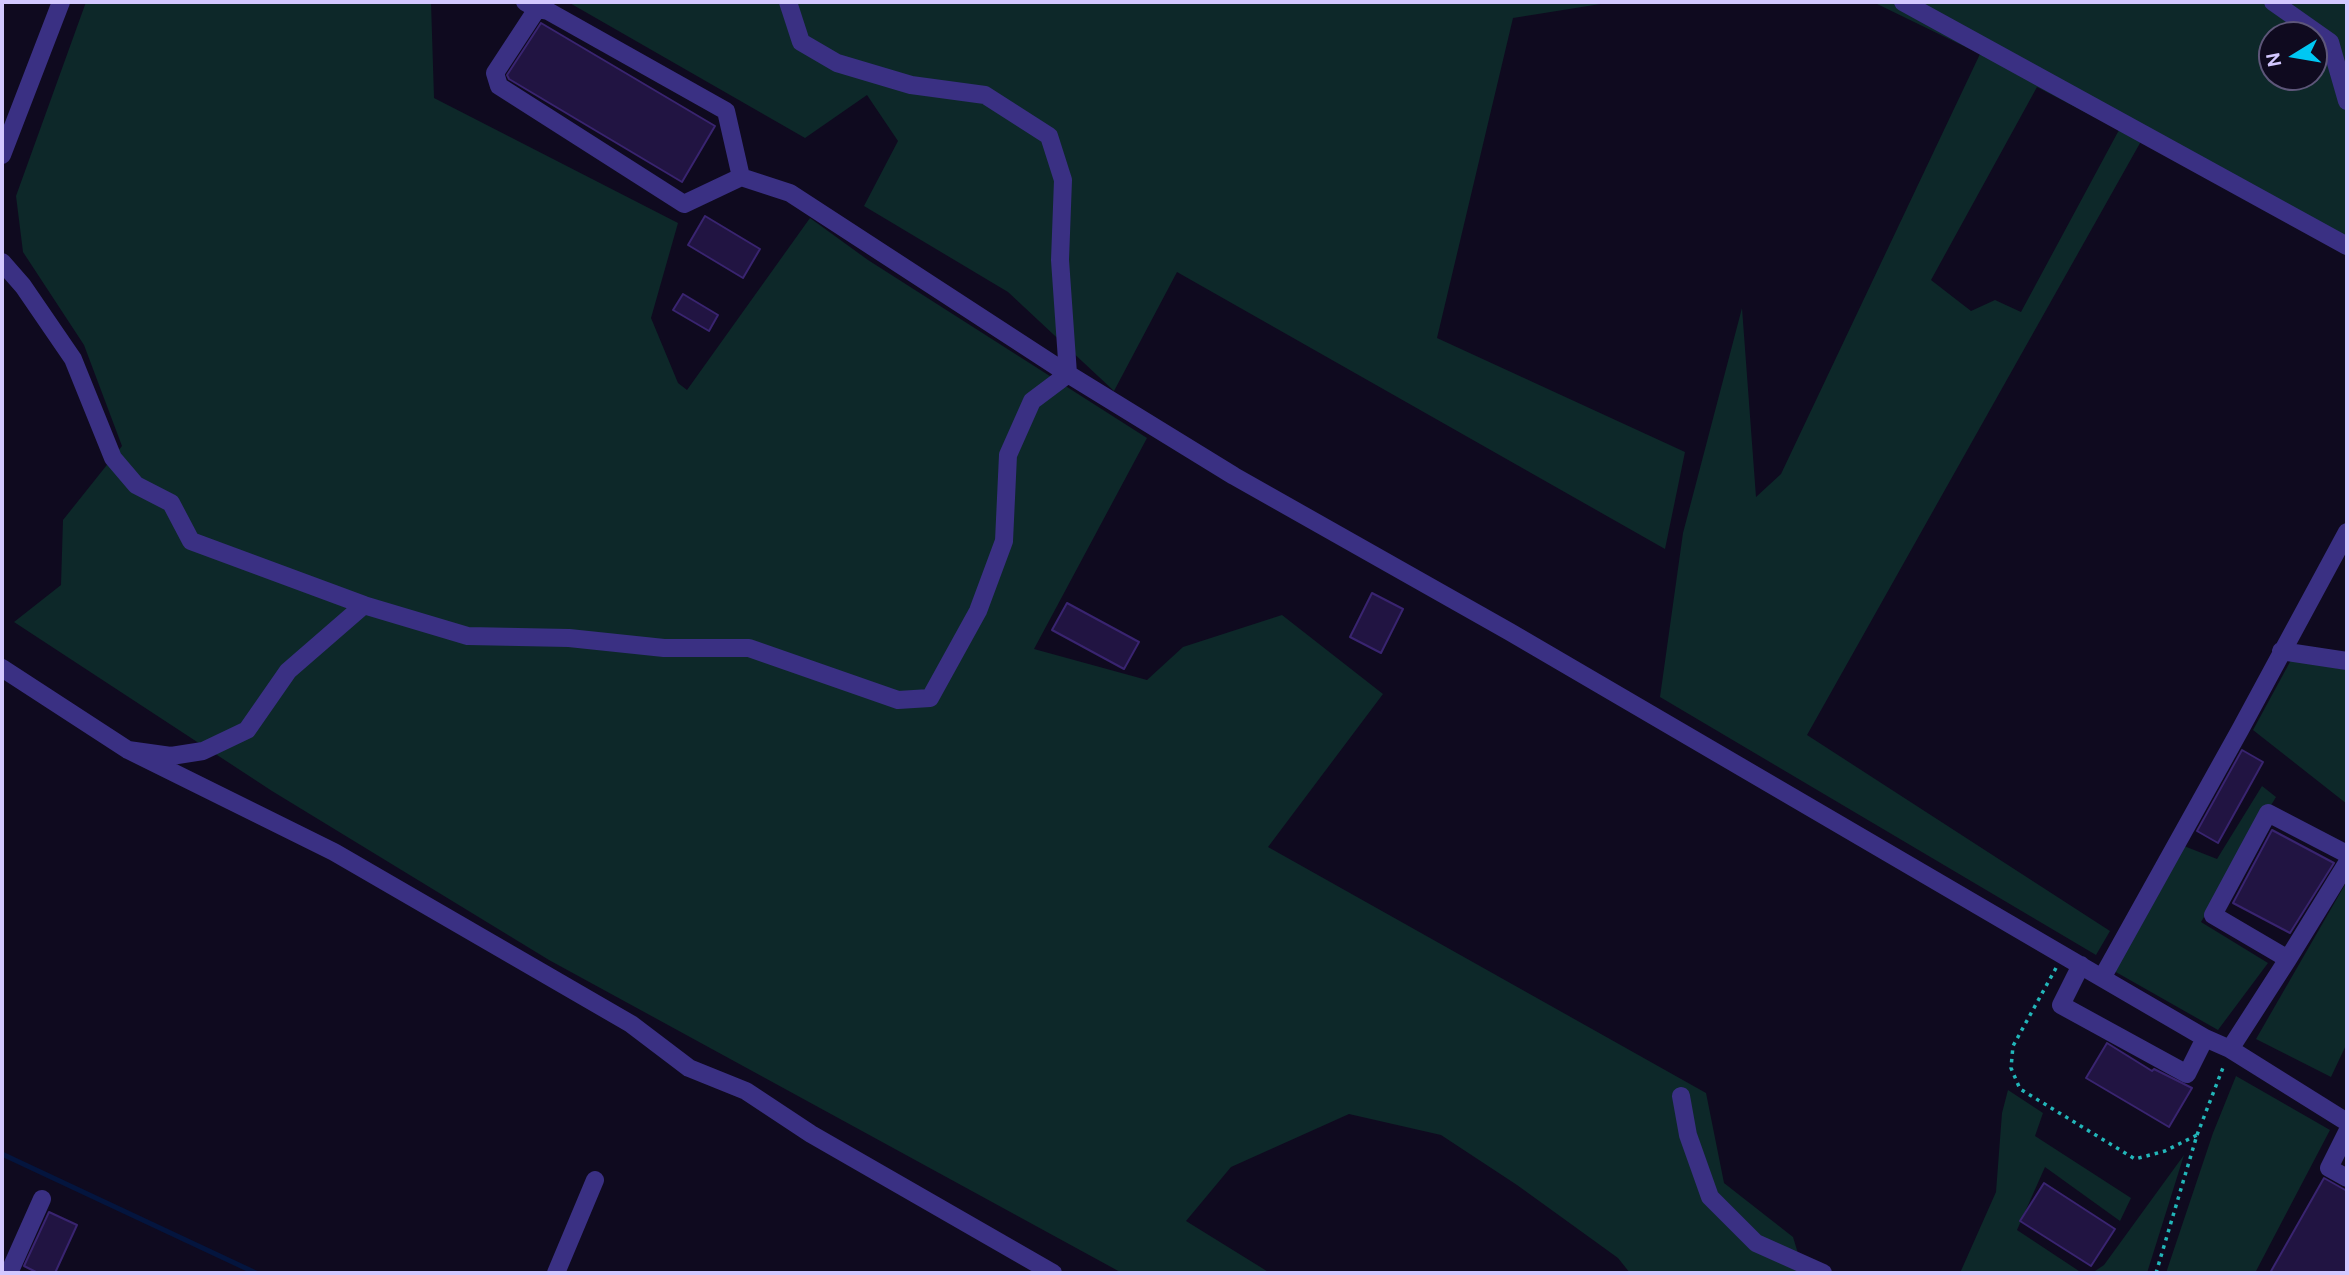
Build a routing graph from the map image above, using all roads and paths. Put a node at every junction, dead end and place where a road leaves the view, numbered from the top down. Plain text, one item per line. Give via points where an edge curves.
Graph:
1 (61, 2) edge
2 (788, 2) edge
3 (1903, 2) edge
4 (2273, 2) edge
5 (531, 6) edge
6 (2347, 101) edge
7 (2, 155) edge
8 (741, 177) junction
9 (2347, 246) edge
10 (2, 262) edge
11 (1068, 374) junction
12 (2347, 532) edge
13 (365, 605) junction
14 (2281, 651) junction
15 (2347, 661) edge
16 (2, 668) edge
17 (128, 750) junction
18 (2347, 854) edge
19 (2347, 863) edge
20 (2064, 954) junction
21 (2288, 959) junction
22 (2081, 965) junction
23 (2102, 978) junction
24 (2205, 1038) junction
25 (2230, 1049) junction
26 (1682, 1096) dead end
27 (2347, 1122) edge
28 (2347, 1132) edge
29 (2197, 1135) junction
30 (2347, 1178) edge
31 (595, 1180) dead end
32 (42, 1199) dead end
33 (9, 1273) edge
34 (556, 1273) edge
35 (1053, 1273) edge
36 (1823, 1273) edge
37 (2156, 1273) edge

1 - 7 street
2 - 11 street via 801,43 837,63 911,85 985,95 1049,136 1063,180 1060,260
3 - 9 street
4 - 6 street via 2330,42
5 - 8 street via 548,10 726,111
5 - 8 street via 495,73 499,86 684,204
8 - 11 street via 790,193
10 - 13 street via 73,359 113,458 136,485 171,503 191,541
11 - 13 street via 1032,401 1009,454 1004,541 978,611 930,698 898,700 749,648 664,648 569,638 468,636
11 - 20 street via 1234,476
12 - 14 street
13 - 17 street via 288,671 247,730 203,751 171,755
14 - 15 street
14 - 23 street
16 - 17 street
17 - 35 street via 334,852 631,1024 689,1068 746,1091 811,1134
18 - 21 street via 2268,813 2213,915
19 - 21 street
20 - 22 street
20 - 29 path via 2013,1046 2011,1068 2020,1089 2135,1159
21 - 25 street
22 - 23 street
22 - 24 street via 2061,1005 2187,1074
23 - 24 street
24 - 25 street
25 - 27 street
25 - 29 path
26 - 36 street via 1688,1135 1710,1197 1756,1243
28 - 30 street via 2329,1168
29 - 37 path
31 - 34 street
32 - 33 street

